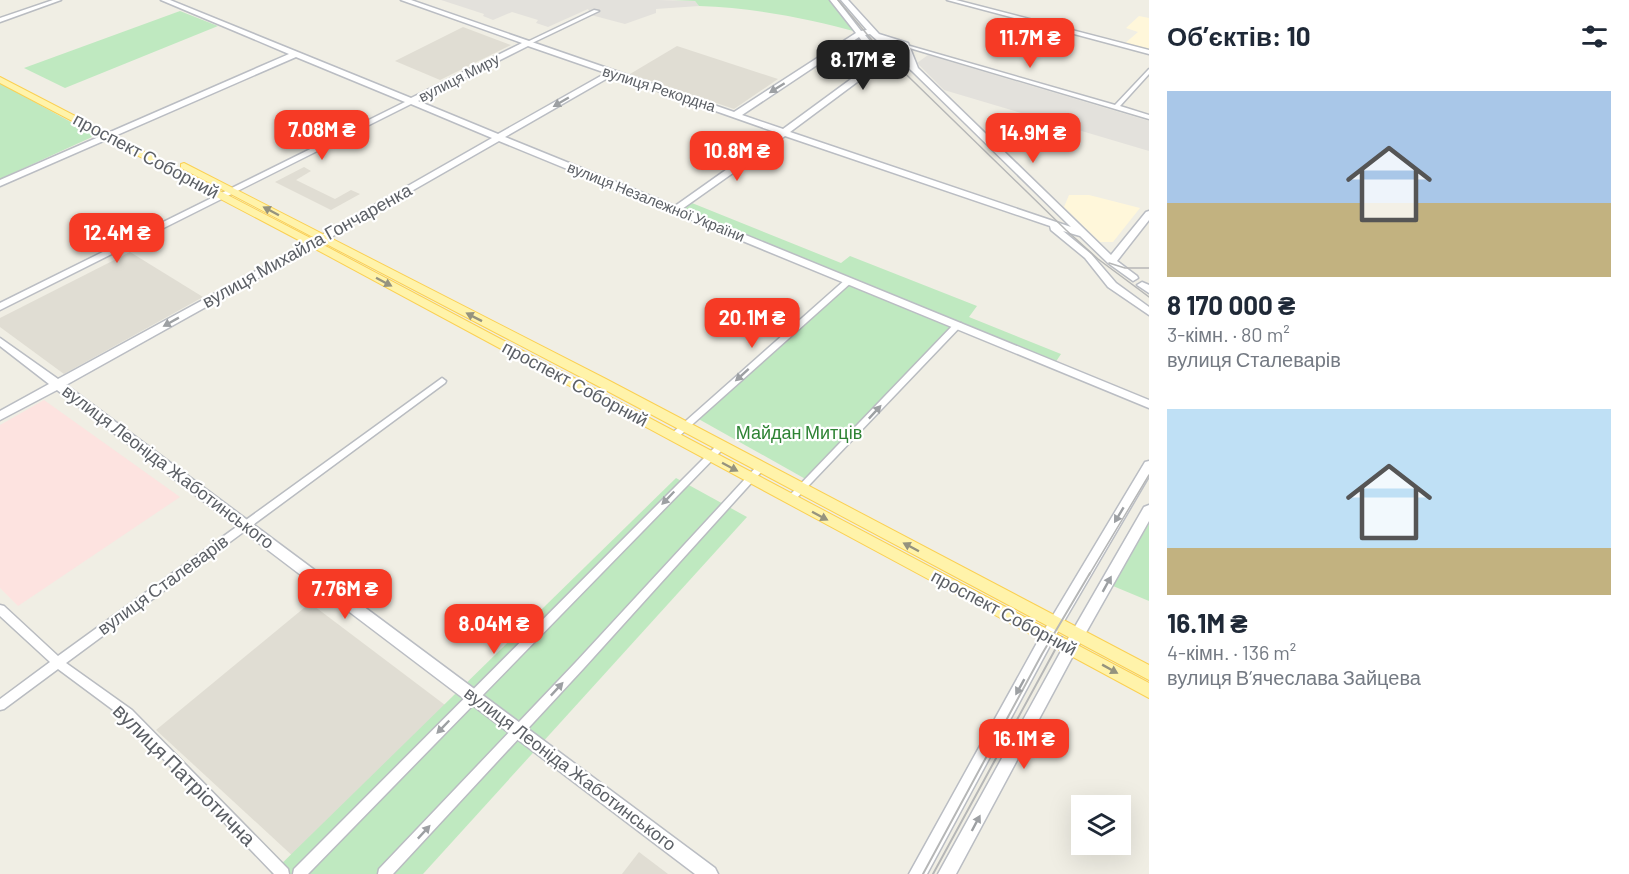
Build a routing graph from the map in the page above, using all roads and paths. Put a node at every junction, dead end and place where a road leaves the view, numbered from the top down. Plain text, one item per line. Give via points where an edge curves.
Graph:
1 (58, 0) edge
2 (164, 0) edge
3 (404, 0) edge
4 (833, 0) edge
5 (844, 0) edge
6 (950, 0) edge
7 (596, 11) dead end
8 (0, 20) edge
9 (861, 33) junction
10 (874, 34) junction
11 (528, 43) junction
12 (905, 45) junction
13 (1149, 52) edge
14 (296, 54) junction
15 (0, 69) edge
16 (915, 69) junction
17 (1149, 71) edge
18 (611, 73) junction
19 (0, 80) edge
20 (412, 102) junction
21 (1116, 107) junction
22 (736, 115) junction
23 (1149, 117) edge
24 (785, 132) junction
25 (110, 133) junction
26 (499, 138) junction
27 (0, 183) edge
28 (227, 193) junction
29 (675, 210) junction
30 (1149, 214) edge
31 (1051, 225) junction
32 (1086, 235) junction
33 (318, 241) junction
34 (1111, 261) junction
35 (1133, 278) dead end
36 (849, 281) junction
37 (0, 307) edge
38 (1149, 312) edge
39 (958, 326) junction
40 (0, 341) edge
41 (442, 381) dead end
42 (57, 384) junction
43 (1149, 404) edge
44 (0, 416) edge
45 (684, 427) junction
46 (673, 437) junction
47 (721, 446) junction
48 (710, 456) junction
49 (1149, 465) edge
50 (755, 473) junction
51 (796, 494) junction
52 (1149, 510) edge
53 (246, 525) junction
54 (0, 609) edge
55 (1052, 629) junction
56 (1075, 642) junction
57 (57, 662) junction
58 (1149, 673) edge
59 (1149, 691) edge
60 (474, 696) junction
61 (0, 705) edge
62 (519, 731) junction
63 (283, 874) edge
64 (299, 874) edge
65 (384, 874) edge
66 (709, 874) edge
67 (918, 874) edge
68 (947, 874) edge

1 - 8 street
2 - 14 street, вулиця Незалежної України
3 - 11 street, вулиця Рекордна
4 - 9 street
5 - 10 street
6 - 13 street
7 - 11 street, вулиця Миру
9 - 10 street
9 -> 22 street
9 - 24 street via 881,60
10 - 12 street
10 - 16 street
11 - 18 street, вулиця Рекордна
11 - 20 street, вулиця Миру
12 - 16 street
12 - 21 street
14 - 20 street, вулиця Незалежної України
14 - 25 street
15 - 25 main road, проспект Соборний
16 - 32 street
17 - 21 street
18 - 22 street, вулиця Рекордна
18 -> 26 street, вулиця Михайла Гончаренка
19 - 25 main road, проспект Соборний
20 - 26 street, вулиця Незалежної України
20 - 28 street, вулиця Миру
21 - 23 street
22 - 24 street, вулиця Рекордна
24 - 29 street
24 - 31 street, вулиця Рекордна
25 - 27 street
25 - 28 main road, проспект Соборний
26 - 29 street, вулиця Незалежної України
26 - 33 street, вулиця Михайла Гончаренка
28 - 33 main road, проспект Соборний
28 - 37 street, вулиця Миру
29 - 36 street, вулиця Незалежної України
30 - 34 street
31 - 32 street, вулиця Рекордна
31 - 38 street, вулиця Рекордна via 1088,256 1112,285
32 - 34 street
33 -> 42 street, вулиця Михайла Гончаренка
45 -> 33 main road, проспект Соборний
33 -> 46 main road, проспект Соборний
34 - 35 street
36 - 39 street, вулиця Незалежної України
36 -> 45 street
39 - 43 street, вулиця Незалежної України
51 -> 39 street
40 - 42 street, вулиця Леоніда Жаботинського
41 - 53 street, вулиця Сталеварів
42 - 44 street, вулиця Михайла Гончаренка
42 - 53 street, вулиця Леоніда Жаботинського
45 - 46 street
45 - 47 main road, проспект Соборний
46 - 48 main road, проспект Соборний
47 - 48 street
47 - 50 main road, проспект Соборний
48 -> 50 main road, проспект Соборний
48 -> 60 street
49 -> 55 street
50 - 51 main road, проспект Соборний
62 -> 50 street
51 - 55 main road, проспект Соборний
56 -> 52 street
53 - 57 street, вулиця Сталеварів
53 - 60 street, вулиця Леоніда Жаботинського
54 - 57 street, вулиця Патріотична
55 - 56 main road, проспект Соборний
55 -> 67 street
56 - 58 main road, проспект Соборний
56 -> 59 main road, проспект Соборний
68 -> 56 street
57 - 61 street, вулиця Сталеварів
57 - 63 street, вулиця Патріотична via 128,714
60 - 62 street, вулиця Леоніда Жаботинського
60 -> 64 street
65 -> 62 street
62 - 66 street, вулиця Леоніда Жаботинського

